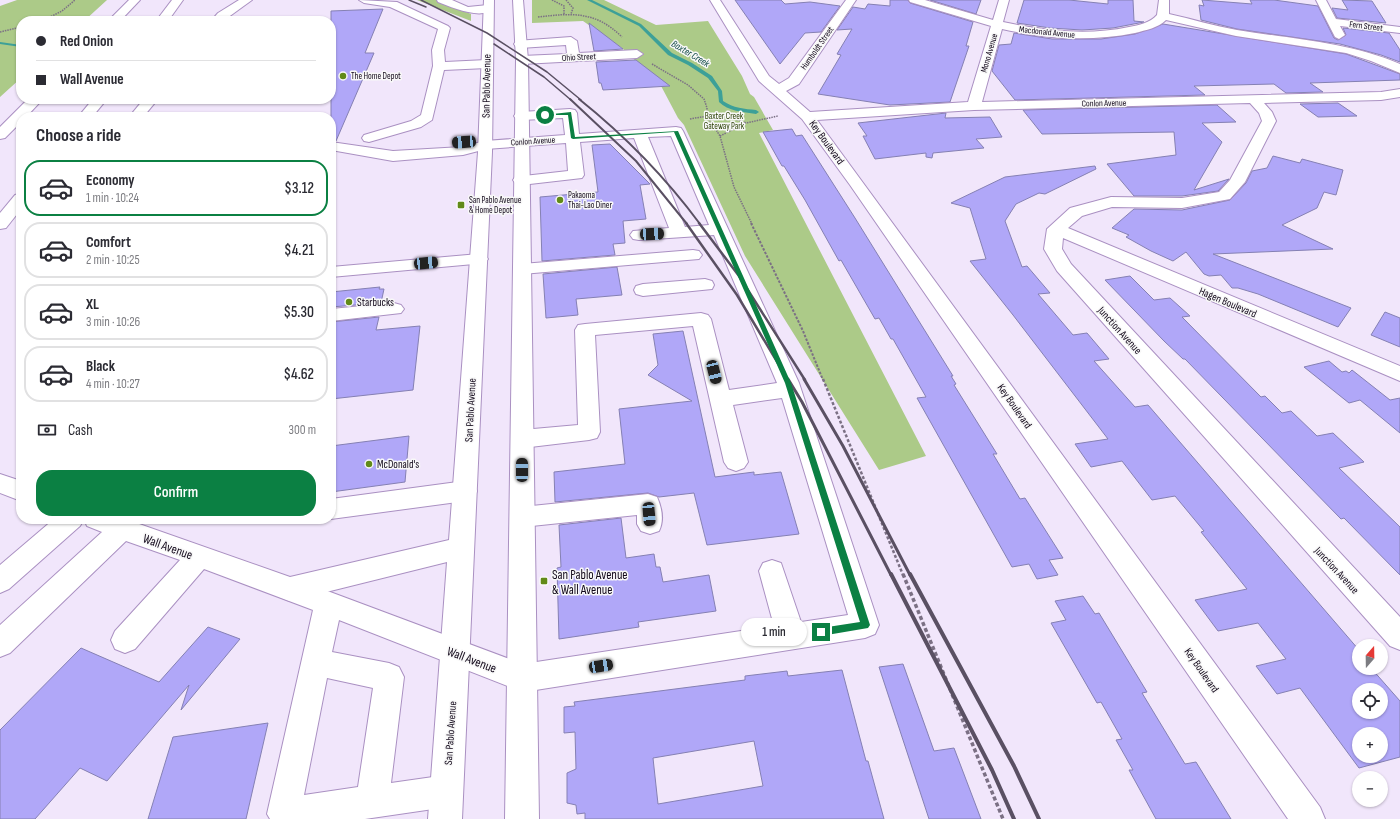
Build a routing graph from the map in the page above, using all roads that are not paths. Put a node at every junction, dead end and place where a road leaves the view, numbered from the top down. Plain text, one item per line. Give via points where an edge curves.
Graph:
1 (135, 0) edge
2 (178, 0) edge
3 (247, 0) edge
4 (364, 0) edge
5 (442, 0) edge
6 (518, 0) edge
7 (716, 0) edge
8 (851, 0) edge
9 (914, 0) edge
10 (1004, 0) edge
11 (1164, 0) edge
12 (1321, 0) edge
13 (489, 4) edge
14 (119, 16) edge
15 (166, 16) edge
16 (221, 16) edge
17 (1164, 16) junction
18 (1333, 22) junction
19 (997, 25) junction
20 (1400, 30) edge
21 (520, 44) junction
22 (1347, 50) junction
23 (636, 54) dead end
24 (574, 57) junction
25 (522, 60) junction
26 (487, 64) junction
27 (439, 66) junction
28 (1400, 69) edge
29 (778, 90) junction
30 (1400, 93) edge
31 (1254, 100) junction
32 (31, 104) edge
33 (96, 104) edge
34 (147, 104) edge
35 (974, 106) junction
36 (23, 112) edge
37 (89, 112) edge
38 (140, 112) edge
39 (521, 116) junction
40 (808, 116) junction
41 (16, 119) edge
42 (340, 133) dead end
43 (639, 133) junction
44 (0, 135) edge
45 (369, 138) junction
46 (573, 138) junction
47 (521, 142) junction
48 (485, 145) junction
49 (336, 147) edge
50 (522, 180) junction
51 (16, 204) edge
52 (0, 224) edge
53 (720, 229) junction
54 (1056, 229) junction
55 (678, 233) junction
56 (639, 235) dead end
57 (693, 255) dead end
58 (479, 258) junction
59 (638, 260) junction
60 (522, 269) junction
61 (336, 272) edge
62 (705, 285) dead end
63 (394, 309) dead end
64 (336, 315) edge
65 (1400, 374) edge
66 (790, 389) junction
67 (721, 399) junction
68 (522, 439) junction
69 (736, 462) dead end
70 (0, 484) edge
71 (16, 489) edge
72 (465, 491) junction
73 (336, 508) edge
74 (522, 517) junction
75 (65, 524) edge
76 (109, 524) edge
77 (650, 524) dead end
78 (122, 529) junction
79 (462, 548) junction
80 (199, 557) junction
81 (772, 571) dead end
82 (0, 581) edge
83 (290, 589) junction
84 (328, 604) junction
85 (791, 637) junction
86 (1400, 637) edge
87 (124, 640) dead end
88 (0, 644) edge
89 (455, 652) junction
90 (316, 662) junction
91 (523, 678) junction
92 (372, 802) junction
93 (446, 805) edge
94 (522, 819) edge
95 (1308, 819) edge

1 - 14 main road
2 - 15 main road
3 - 16 main road
4 - 27 main road via 393,4 444,28 438,50
5 - 13 main road via 466,10
6 - 21 main road
7 - 29 main road, Key Boulevard via 764,78
8 - 29 main road, Humboldt Street via 794,81
9 - 19 main road, Macdonald Avenue
10 - 19 main road, Mono Avenue
11 - 17 main road
12 - 18 main road
13 - 26 main road, San Pablo Avenue
17 - 19 main road, Macdonald Avenue via 1152,24 1126,32 1083,35 1040,33
17 - 22 main road via 1236,34
18 - 20 main road, Fern Street
18 - 22 main road
19 - 35 main road, Mono Avenue
21 - 24 main road via 571,42
21 - 25 main road
22 - 28 main road
23 - 24 main road, Ohio Street
24 - 25 main road, Ohio Street
25 - 39 main road
26 - 27 main road
26 - 48 main road, San Pablo Avenue
27 - 45 main road via 427,117 416,124
29 - 40 main road, Key Boulevard
30 - 31 main road, Conlon Avenue via 1381,96
31 - 35 main road, Conlon Avenue
31 - 54 main road via 1269,121 1237,182 1224,196 1182,203 1111,202 1076,212
32 - 36 main road
33 - 37 main road
34 - 38 main road
35 - 40 main road, Conlon Avenue
39 - 46 main road via 569,108
39 - 47 main road
40 - 95 main road, Key Boulevard
41 - 44 main road
42 - 45 main road
43 - 46 main road, Conlon Avenue
43 - 53 main road, Conlon Avenue via 676,131
43 - 55 main road
45 - 48 main road via 402,144 464,142
46 - 47 main road, Conlon Avenue
46 - 50 main road via 576,175
47 - 48 main road, Conlon Avenue
47 - 50 main road
48 - 49 main road via 463,151 393,156
48 - 58 main road, San Pablo Avenue
50 - 60 main road
51 - 52 main road
53 - 55 main road
53 - 66 main road
54 - 65 main road, Hagen Boulevard
54 - 86 main road, Junction Avenue via 1053,249 1063,267
55 - 56 main road
57 - 59 main road
58 - 61 main road
58 - 72 main road, San Pablo Avenue
59 - 60 main road
59 - 62 main road via 645,298
60 - 68 main road
63 - 64 main road
66 - 67 main road
66 - 85 main road, Wall Avenue via 866,625
67 - 68 main road via 700,319 585,330 589,432
67 - 69 main road
68 - 74 main road
70 - 71 main road
72 - 73 main road
72 - 79 main road, San Pablo Avenue
74 - 77 main road via 648,504
74 - 91 main road
75 - 82 main road
76 - 78 main road, Wall Avenue
78 - 80 main road, Wall Avenue
78 - 88 main road
79 - 83 main road
79 - 89 main road, San Pablo Avenue
80 - 83 main road, Wall Avenue
80 - 87 main road
81 - 85 main road
83 - 84 main road, Wall Avenue
84 - 89 main road, Wall Avenue
84 - 90 main road
85 - 91 main road, Wall Avenue
89 - 91 main road, Wall Avenue
89 - 93 main road, San Pablo Avenue
90 - 92 main road via 389,677
90 - 92 main road via 284,814
91 - 94 main road
92 - 93 main road

